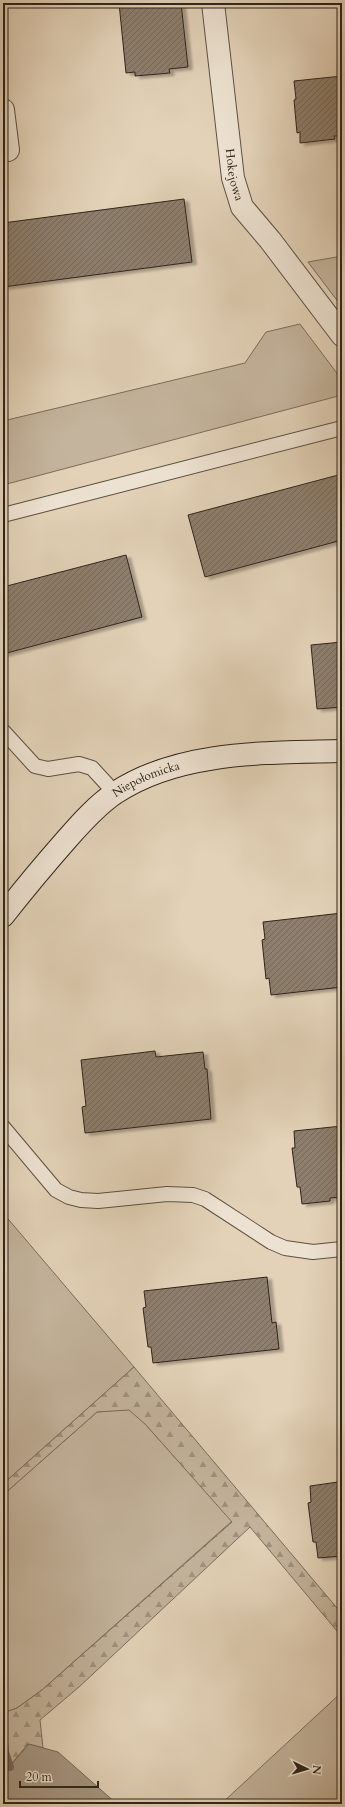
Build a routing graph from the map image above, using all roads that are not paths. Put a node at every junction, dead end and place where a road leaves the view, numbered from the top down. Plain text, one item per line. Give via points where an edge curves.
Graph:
1 (213, 3) edge
2 (3, 110) edge
3 (6, 150) edge
4 (342, 335) edge
5 (342, 428) edge
6 (3, 515) edge
7 (3, 731) edge
8 (342, 751) edge
9 (115, 793) junction
10 (3, 916) edge
11 (3, 1128) edge
12 (342, 1249) edge

1 - 4 street, Hokejowa via 232,178 242,207
2 - 3 street
5 - 6 lane
7 - 9 lane via 35,766 48,768 79,764 92,768
8 - 9 street, Niepołomicka via 213,758 148,777
9 - 10 street, Niepołomicka via 85,819 34,876
11 - 12 lane via 56,1190 69,1197 98,1201 167,1194 193,1195 205,1199 271,1242 285,1248 313,1252

